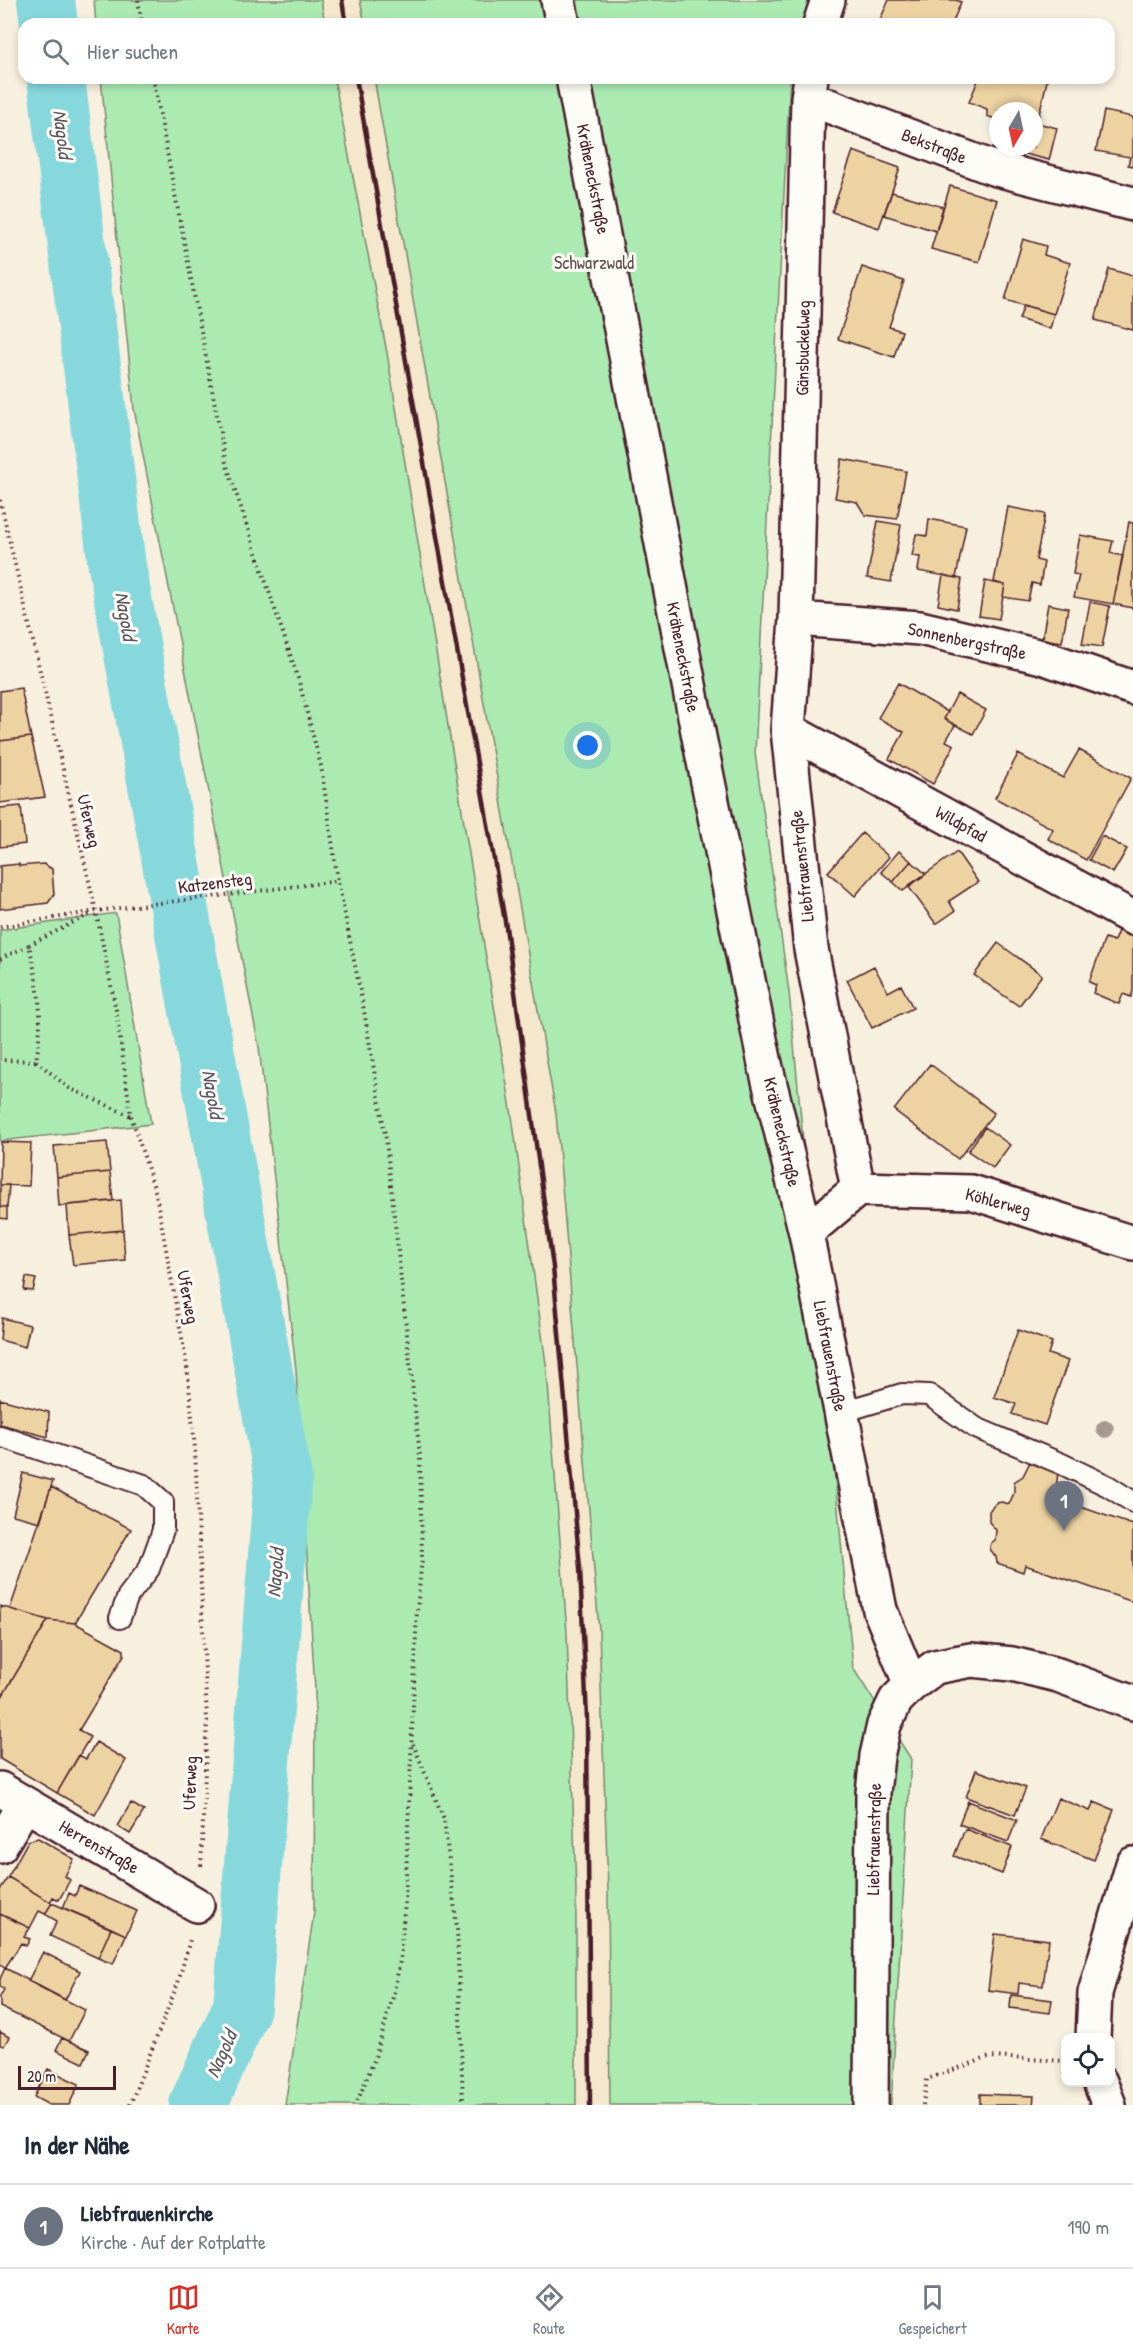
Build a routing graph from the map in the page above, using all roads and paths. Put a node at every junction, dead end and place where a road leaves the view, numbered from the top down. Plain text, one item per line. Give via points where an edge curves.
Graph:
1 (138, 0) edge
2 (558, 0) edge
3 (828, 0) edge
4 (141, 18) edge
5 (562, 18) edge
6 (822, 18) edge
7 (154, 84) edge
8 (574, 84) edge
9 (810, 88) edge
10 (1133, 204) edge
11 (0, 500) edge
12 (796, 619) junction
13 (1133, 688) edge
14 (788, 730) junction
15 (338, 881) junction
16 (96, 911) junction
17 (1133, 918) edge
18 (0, 927) edge
19 (29, 945) junction
20 (0, 959) edge
21 (0, 1060) edge
22 (36, 1061) junction
23 (131, 1116) junction
24 (858, 1189) junction
25 (806, 1233) junction
26 (1133, 1243) edge
27 (842, 1412) junction
28 (0, 1436) edge
29 (1133, 1502) edge
30 (120, 1618) dead end
31 (911, 1685) junction
32 (1133, 1703) edge
33 (411, 1741) junction
34 (12, 1797) edge
35 (0, 1846) edge
36 (1133, 1864) edge
37 (197, 1905) junction
38 (1093, 2033) edge
39 (1061, 2061) edge
40 (1102, 2087) edge
41 (130, 2105) edge
42 (356, 2105) edge
43 (463, 2105) edge
44 (871, 2105) edge
45 (922, 2105) edge
46 (1108, 2105) edge

1 - 4 path
2 - 5 street
3 - 6 street
7 - 15 path via 226,463 298,678 321,766
8 - 25 street, Kräheneckstraße via 699,737 765,1064
9 - 10 street, Bekstraße via 993,168
9 - 12 street, Gänsbuckelweg
11 - 16 path, Uferweg
12 - 13 street, Sonnenbergstraße via 920,628 1042,657
12 - 14 street, Liebfrauenstraße
14 - 17 street, Wildpfad
14 - 24 street, Liebfrauenstraße via 811,949
15 - 16 path, Katzensteg
15 - 33 path via 386,1140 420,1456 422,1558
16 - 18 path, Katzensteg
16 - 19 path
16 - 23 path, Uferweg via 116,1010
19 - 20 path
19 - 22 path via 39,991 41,1030
21 - 22 path
22 - 23 path via 69,1088
23 - 37 path, Uferweg via 156,1194 187,1366 195,1449 207,1720 203,1857
24 - 25 street
24 - 26 street, Köhlerweg via 971,1192
25 - 27 street, Liebfrauenstraße
27 - 29 lane via 902,1394 929,1395 976,1428 1062,1464
27 - 31 street, Liebfrauenstraße via 880,1610
28 - 30 lane via 144,1485 163,1502 162,1530 149,1569 128,1596
31 - 32 street via 935,1667 971,1660 1059,1675
31 - 44 street, Liebfrauenstraße via 897,1700 884,1725 873,1792
33 - 42 path via 400,1961 375,2058
33 - 43 path via 444,1819 457,1928
34 - 35 street
34 - 37 street, Herrenstraße
36 - 38 street via 1095,1993
37 - 41 path, Uferweg via 178,1983
39 - 45 path via 990,2057 927,2079
40 - 46 street

